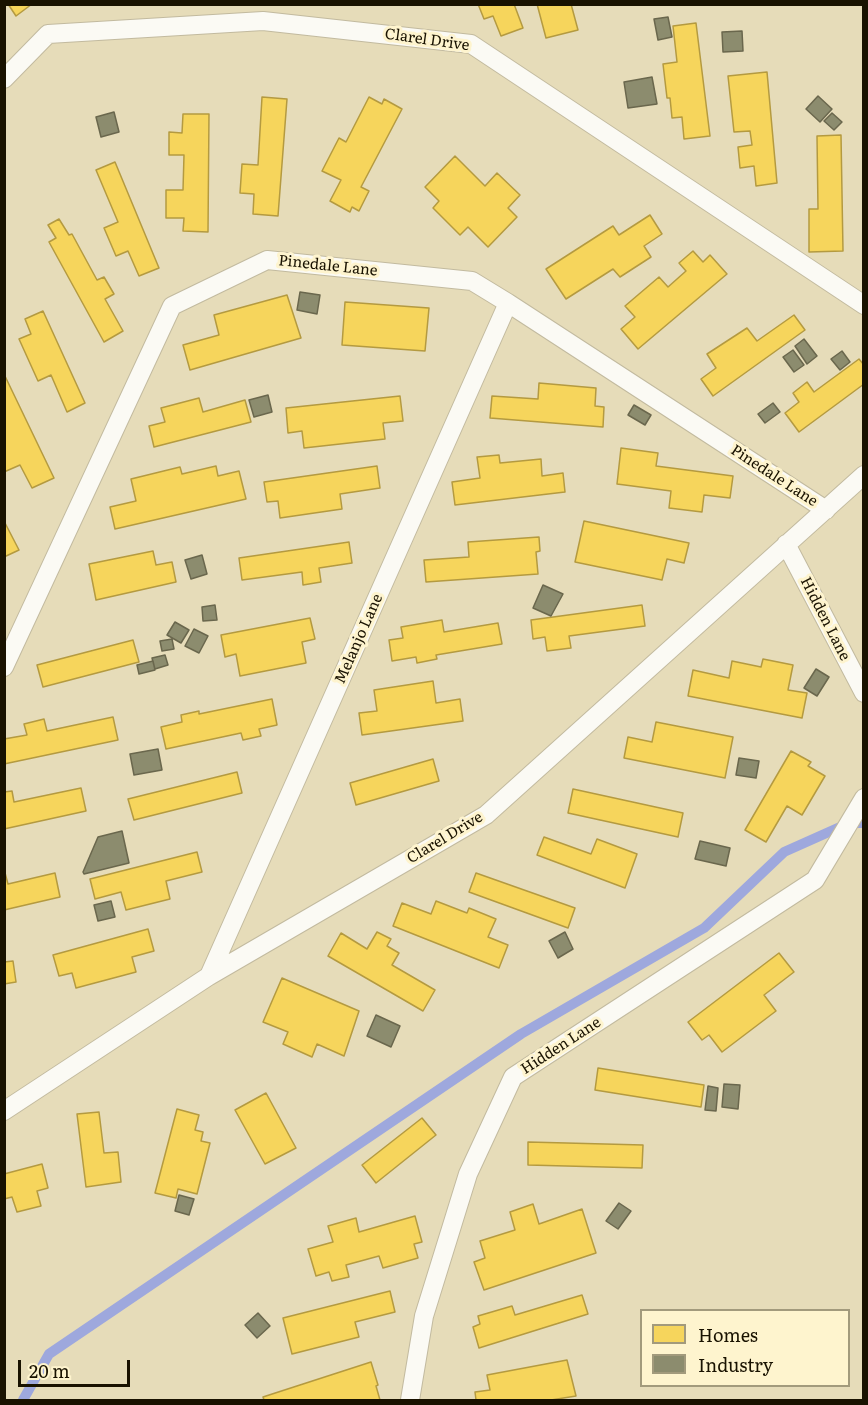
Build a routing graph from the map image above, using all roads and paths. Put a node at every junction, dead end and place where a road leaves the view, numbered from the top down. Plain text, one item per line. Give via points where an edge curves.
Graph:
1 (4, 79) edge
2 (508, 303) junction
3 (864, 305) edge
4 (864, 475) edge
5 (826, 510) junction
6 (786, 544) junction
7 (4, 667) edge
8 (864, 693) edge
9 (864, 798) edge
10 (209, 976) junction
11 (4, 1111) edge
12 (410, 1401) edge

1 - 3 lane, Clarel Drive via 48,34 262,21 471,44
2 - 5 lane, Pinedale Lane
2 - 7 lane, Pinedale Lane via 472,281 267,260 172,306
2 - 10 lane, Melanjo Lane
4 - 5 lane, Clarel Drive
5 - 6 lane, Clarel Drive
6 - 8 lane, Hidden Lane
6 - 10 lane, Clarel Drive via 486,815
9 - 12 lane, Hidden Lane via 815,880 513,1077 468,1174 424,1317
10 - 11 lane, Clarel Drive

